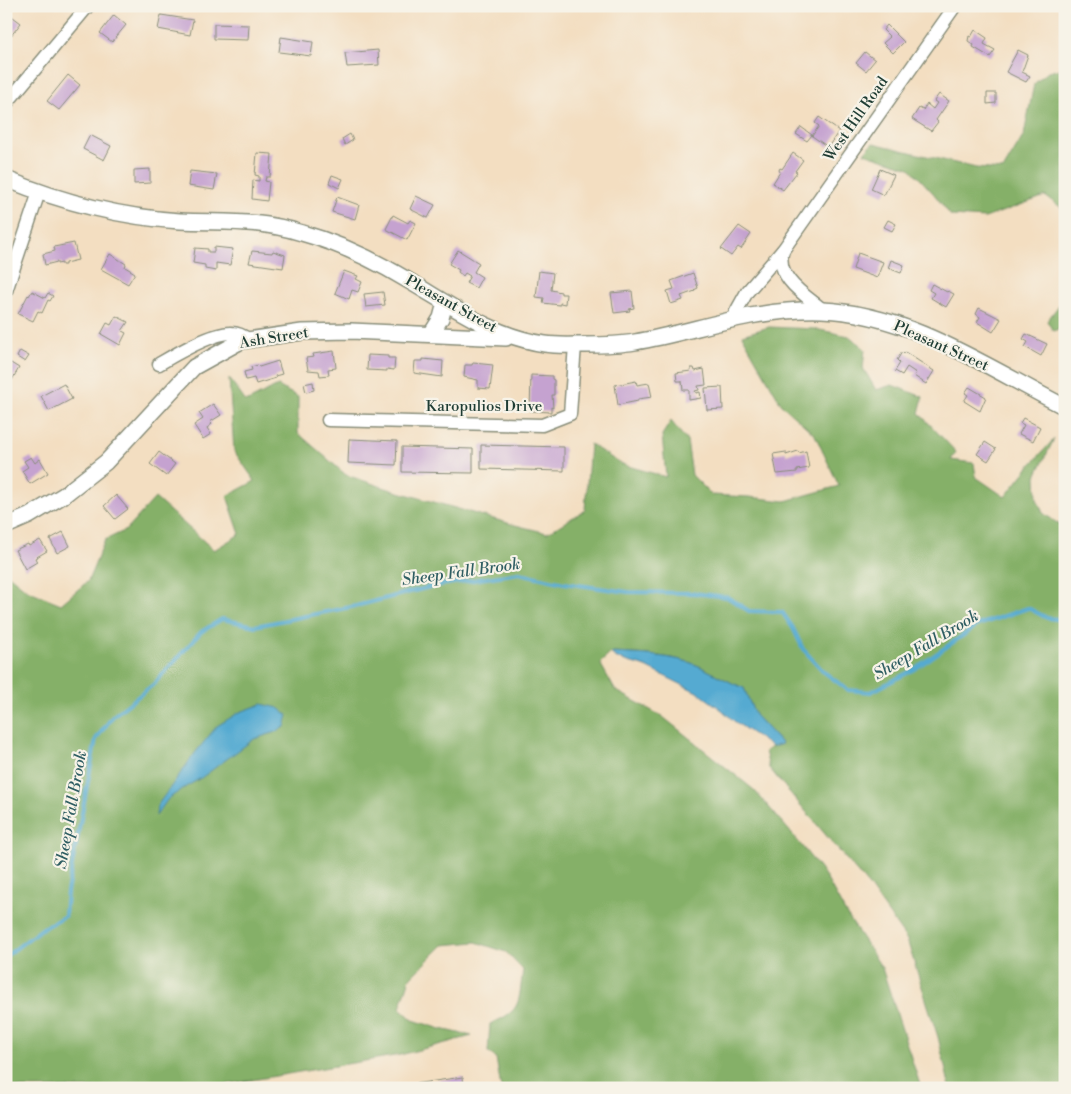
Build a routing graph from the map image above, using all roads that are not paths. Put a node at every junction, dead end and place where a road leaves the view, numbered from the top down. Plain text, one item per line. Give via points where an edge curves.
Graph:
1 (88, 6) edge
2 (955, 6) edge
3 (6, 104) edge
4 (6, 179) edge
5 (40, 192) junction
6 (783, 250) junction
7 (6, 291) edge
8 (445, 304) junction
9 (823, 310) junction
10 (732, 320) junction
11 (431, 334) junction
12 (518, 339) junction
13 (249, 340) junction
14 (576, 345) junction
15 (159, 364) dead end
16 (1065, 407) edge
17 (328, 420) dead end
18 (6, 526) edge

1 - 3 street
2 - 6 street, West Hill Road
4 - 5 street, Pleasant Street
5 - 7 street
5 - 8 street, Pleasant Street via 92,208 135,216 180,221 256,222 286,228 356,254
6 - 9 street via 780,258 786,277
6 - 10 street, West Hill Road via 747,292
8 - 11 street
8 - 12 street, Pleasant Street
9 - 10 street, Pleasant Street via 782,311
9 - 16 street, Pleasant Street via 896,324 972,358
10 - 14 street, Pleasant Street via 632,343
11 - 12 street, Ash Street
11 - 13 street, Ash Street via 351,330 302,332
12 - 14 street, Pleasant Street via 547,345
13 - 15 street via 231,333 214,337
13 - 18 street, Ash Street via 232,345 194,367 106,462 64,495
14 - 17 street, Karopulios Drive via 570,414 542,425

